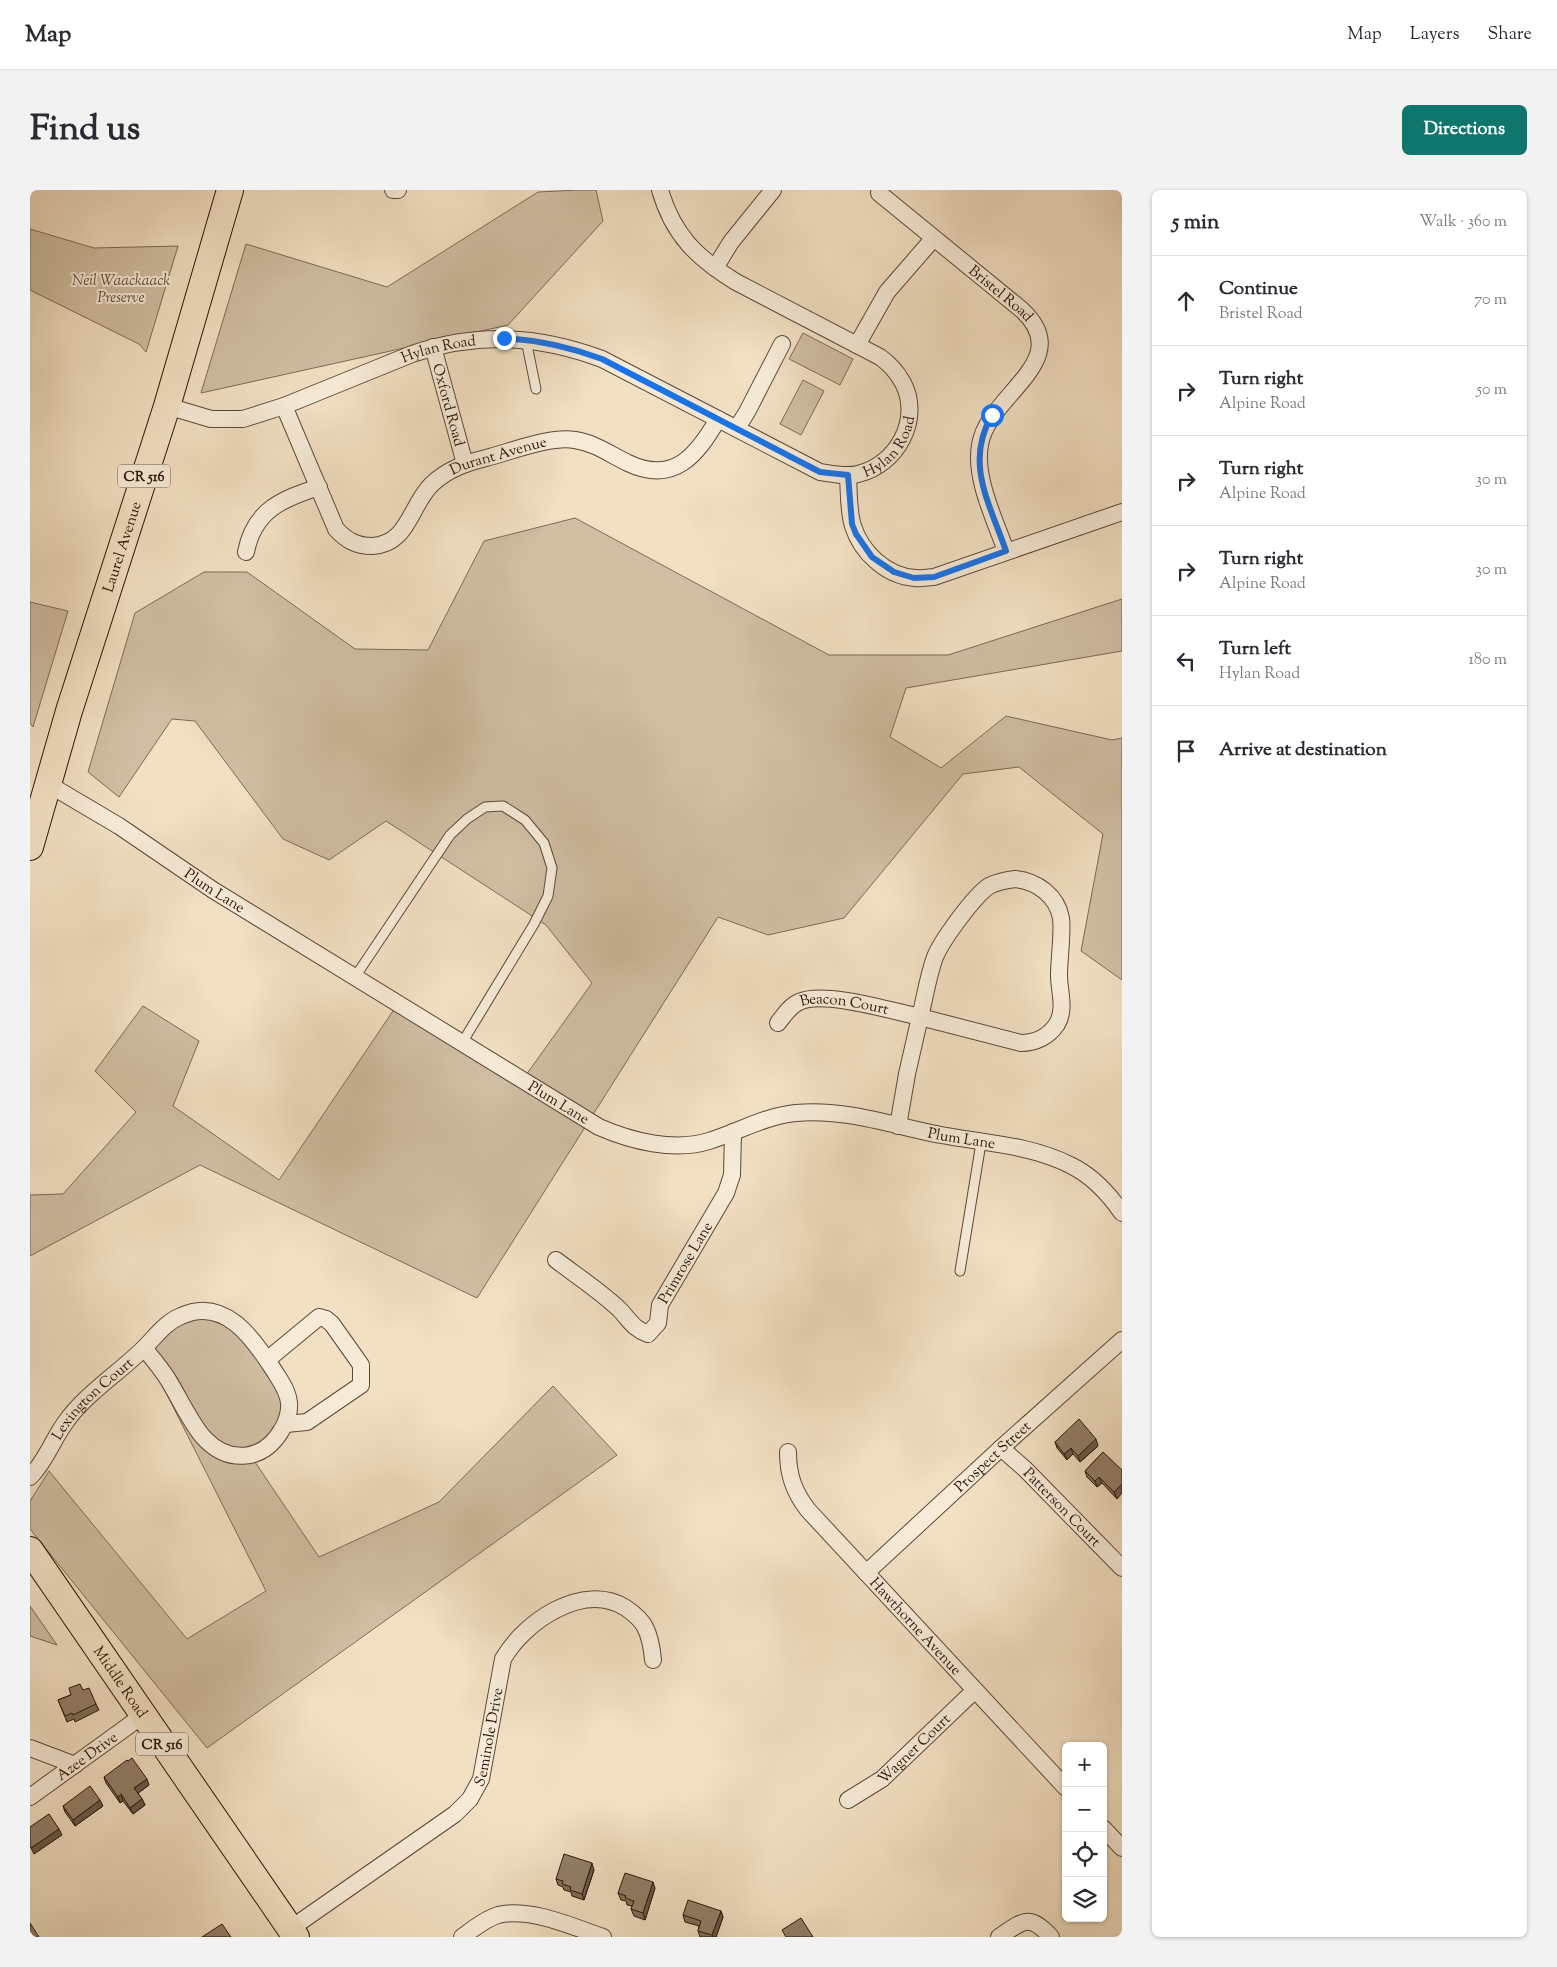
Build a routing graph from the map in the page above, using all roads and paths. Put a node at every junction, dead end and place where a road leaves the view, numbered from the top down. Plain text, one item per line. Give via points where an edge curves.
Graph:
1 (230, 190) edge
2 (393, 190) edge
3 (398, 190) edge
4 (660, 190) edge
5 (773, 190) edge
6 (879, 193) dead end
7 (933, 238) junction
8 (715, 268) junction
9 (526, 340) junction
10 (782, 344) dead end
11 (857, 345) junction
12 (433, 347) junction
13 (536, 389) dead end
14 (166, 406) junction
15 (284, 406) junction
16 (718, 419) junction
17 (737, 428) junction
18 (465, 464) junction
19 (848, 475) junction
20 (319, 488) junction
21 (1122, 512) edge
22 (1006, 551) junction
23 (246, 552) dead end
24 (48, 784) junction
25 (30, 847) edge
26 (355, 978) junction
27 (920, 1017) junction
28 (778, 1023) dead end
29 (462, 1043) junction
30 (898, 1126) junction
31 (733, 1132) junction
32 (982, 1143) junction
33 (1122, 1213) edge
34 (556, 1260) dead end
35 (960, 1271) dead end
36 (1122, 1340) edge
37 (144, 1348) junction
38 (267, 1360) junction
39 (286, 1424) junction
40 (1001, 1448) junction
41 (788, 1452) dead end
42 (30, 1477) edge
43 (30, 1550) edge
44 (1122, 1568) edge
45 (866, 1573) junction
46 (653, 1660) dead end
47 (974, 1691) junction
48 (142, 1716) junction
49 (30, 1748) edge
50 (75, 1765) junction
51 (1065, 1787) edge
52 (30, 1796) edge
53 (848, 1800) dead end
54 (1107, 1832) edge
55 (1122, 1848) edge
56 (293, 1933) edge
57 (462, 1937) edge
58 (603, 1937) edge
59 (999, 1937) edge
60 (1051, 1937) edge

1 - 14 main road, Laurel Avenue / CR 516
2 - 3 street
4 - 8 street, Hylan Road via 678,233
5 - 8 street via 731,242
6 - 7 street, Bristel Road
7 - 11 street via 887,292
7 - 22 street, Bristel Road via 1030,317 1039,337 1038,359 992,415 979,448 980,476
8 - 11 street, Hylan Road
9 - 12 street, Hylan Road via 470,340
9 - 13 lane
9 - 16 street, Hylan Road via 564,346 602,359
10 - 17 street
11 - 19 street, Hylan Road via 880,357 895,370 906,390 909,412 900,445 888,458 866,472
12 - 15 street, Hylan Road
12 - 18 street, Oxford Road
14 - 15 street, Hylan Road via 220,420 243,419
14 - 24 main road, Laurel Avenue / CR 516
15 - 20 street, Durant Avenue
16 - 17 street, Hylan Road
16 - 18 street, Durant Avenue via 696,453 672,468 644,469 588,443 563,440
17 - 19 street, Hylan Road via 820,472
18 - 20 street, Durant Avenue via 443,474 430,486 407,526 391,541 378,546 355,544 344,538 336,529
19 - 22 street via 852,524 856,534 872,557 894,572 914,578 934,577
20 - 23 street via 289,497 270,509 253,530
21 - 22 street
24 - 25 main road, Laurel Avenue / CR 516
24 - 26 street, Plum Lane
26 - 29 street, Plum Lane
26 - 29 lane via 450,835 486,807 503,806 526,820 544,843 552,868 548,896
27 - 27 street via 1021,1043 1041,1039 1049,1033 1060,1015 1062,1003 1059,990 1061,919 1056,905 1045,891 1035,884 1015,879 990,886 979,894 936,954
27 - 28 street, Beacon Court via 819,997 798,1002
27 - 30 street
29 - 31 street, Plum Lane via 599,1127 633,1140 667,1145 694,1144
30 - 31 street, Plum Lane via 838,1113 808,1112 773,1118
30 - 32 street, Plum Lane
31 - 34 street, Primrose Lane via 732,1175 726,1193 660,1305 658,1323 648,1334 638,1330 619,1310
32 - 33 street, Plum Lane via 1047,1154 1071,1165 1101,1188
32 - 35 lane
36 - 40 street, Prospect Street
37 - 38 street, Lexington Court via 166,1325 181,1316 203,1311 233,1320 253,1338
37 - 39 street, Lexington Court via 167,1377 204,1439 225,1454 237,1456 259,1452 274,1442
37 - 42 street, Lexington Court via 66,1421 43,1462
38 - 39 street, Lexington Court via 289,1402
38 - 39 street via 319,1317 332,1324 361,1366 361,1385 308,1422
40 - 44 street, Patterson Court via 1026,1469
40 - 45 street, Prospect Street
41 - 45 street, Hawthorne Avenue via 788,1470 798,1498
43 - 48 main road, Middle Road / CR 516
45 - 47 street, Hawthorne Avenue
46 - 56 street, Seminole Drive via 651,1642 644,1625 633,1613 612,1601 585,1599 571,1602 520,1634 503,1659 481,1779 470,1799 456,1814
47 - 51 street, Hawthorne Avenue
47 - 53 street, Wagner Court via 882,1779
48 - 50 street, Azee Drive
48 - 56 main road, Middle Road / CR 516
49 - 50 street
50 - 52 street, Azee Drive
54 - 55 street
57 - 58 street via 484,1922 510,1913 537,1916
59 - 60 street via 1022,1922 1032,1922

